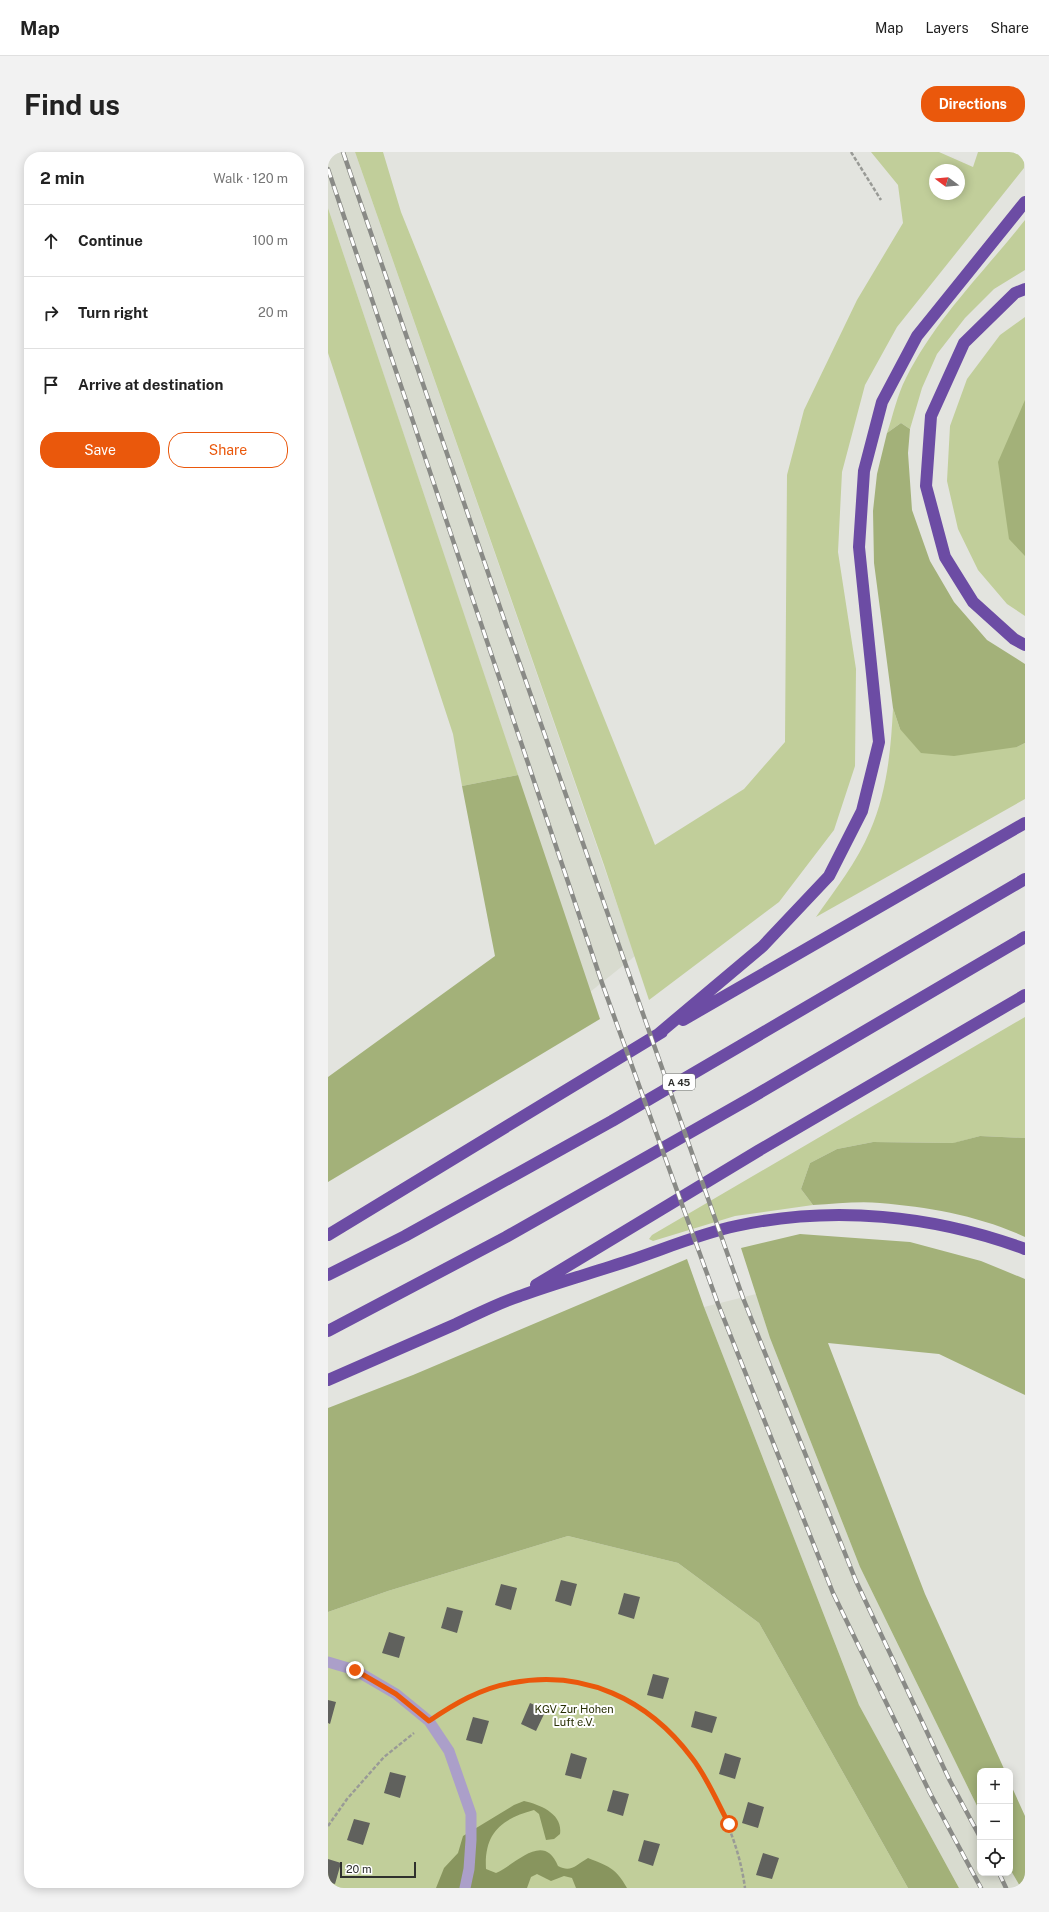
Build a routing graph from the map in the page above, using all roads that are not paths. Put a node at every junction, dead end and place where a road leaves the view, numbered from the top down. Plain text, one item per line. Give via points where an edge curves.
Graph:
1 (1025, 202) edge
2 (1025, 289) edge
3 (1025, 645) edge
4 (1025, 823) edge
5 (1025, 879) edge
6 (1025, 937) edge
7 (1025, 995) edge
8 (656, 1036) junction
9 (328, 1235) edge
10 (1025, 1249) edge
11 (328, 1275) edge
12 (518, 1296) junction
13 (328, 1331) edge
14 (328, 1380) edge
15 (328, 1662) edge
16 (465, 1888) edge

1 - 8 highway via 917,336 882,402 864,471 859,547 879,742 862,811 829,876 763,946
2 - 3 highway via 1015,293 964,343 931,416 926,486 945,557 973,602 1014,639
4 - 8 highway
5 - 11 highway, A 45 via 612,1121 405,1236
6 - 13 highway via 749,1099 506,1237
7 - 12 highway via 758,1151
8 - 9 highway
10 - 12 highway via 991,1236 948,1225 899,1218 836,1215 788,1218 736,1226 675,1243 640,1257
12 - 14 highway
15 - 16 lane via 355,1670 396,1694 429,1721 449,1751 471,1814 471,1840

